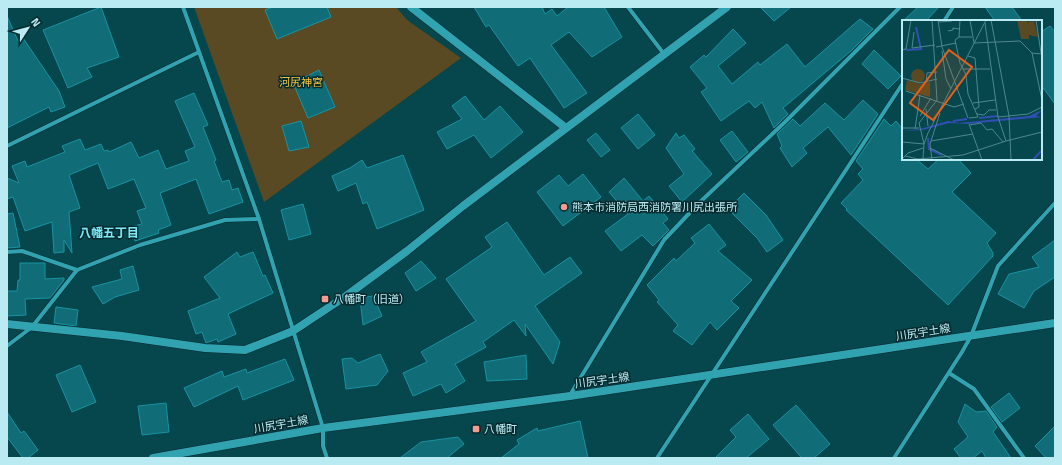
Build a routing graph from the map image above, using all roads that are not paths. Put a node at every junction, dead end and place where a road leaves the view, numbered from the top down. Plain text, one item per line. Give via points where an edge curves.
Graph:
1 (183, 7) edge
2 (628, 7) edge
3 (727, 7) edge
4 (900, 7) edge
5 (953, 7) edge
6 (415, 8) edge
7 (945, 20) edge
8 (199, 52) junction
9 (664, 54) junction
10 (902, 85) edge
11 (566, 128) junction
12 (7, 146) edge
13 (1055, 203) edge
14 (259, 219) junction
15 (7, 252) edge
16 (77, 270) junction
17 (1055, 322) edge
18 (7, 324) edge
19 (32, 327) junction
20 (293, 331) junction
21 (971, 336) junction
22 (7, 346) edge
23 (950, 373) junction
24 (712, 375) junction
25 (570, 396) junction
26 (323, 428) junction
27 (193, 451) junction
28 (153, 458) edge
29 (182, 458) edge
30 (327, 458) edge
31 (657, 458) edge
32 (894, 458) edge
33 (1024, 458) edge

1 - 8 street
2 - 9 street
3 - 9 street
4 - 25 street via 664,240
5 - 7 street
6 - 11 street
8 - 12 street
8 - 14 street
9 - 11 street
10 - 24 street
11 - 20 street via 346,296
13 - 21 street via 998,266
14 - 16 street via 225,220 140,244
14 - 20 street
15 - 16 street via 22,251
16 - 19 street
17 - 21 street, 川尻宇土線
18 - 19 street
19 - 20 street via 205,348 245,350
19 - 22 street
20 - 26 street
21 - 23 street
21 - 24 street, 川尻宇土線
23 - 32 street
23 - 33 street via 974,389
24 - 25 street, 川尻宇土線
24 - 31 street
25 - 26 street, 川尻宇土線
26 - 27 street, 川尻宇土線
26 - 30 street via 323,446
27 - 28 street, 川尻宇土線
27 - 29 street

